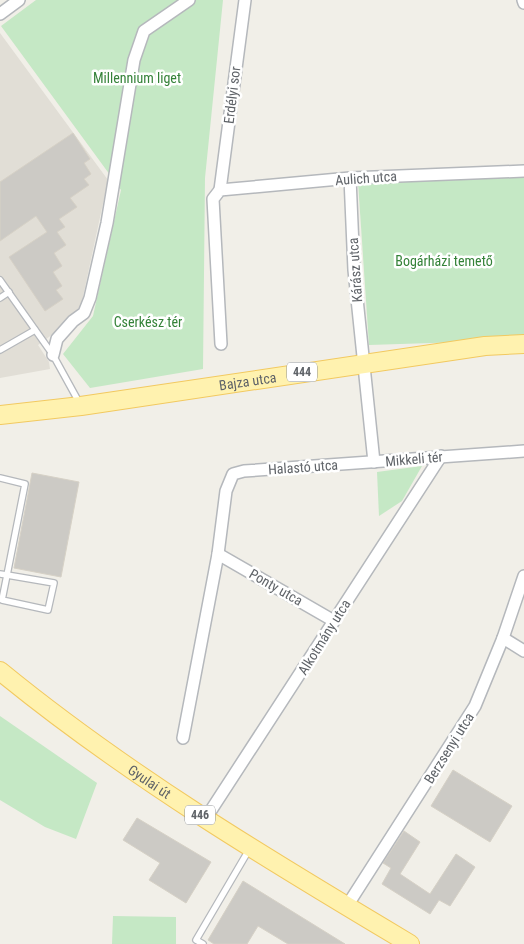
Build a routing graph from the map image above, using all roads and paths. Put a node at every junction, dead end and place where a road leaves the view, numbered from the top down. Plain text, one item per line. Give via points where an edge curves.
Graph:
1 (19, 0) edge
2 (189, 0) edge
3 (244, 0) edge
4 (0, 14) edge
5 (524, 171) edge
6 (350, 178) junction
7 (216, 194) junction
8 (0, 280) edge
9 (9, 292) junction
10 (0, 298) edge
11 (36, 330) junction
12 (221, 344) dead end
13 (524, 344) edge
14 (0, 350) edge
15 (53, 355) junction
16 (365, 362) junction
17 (81, 406) junction
18 (0, 415) edge
19 (524, 451) edge
20 (440, 456) junction
21 (374, 462) junction
22 (0, 478) edge
23 (218, 554) junction
24 (0, 574) edge
25 (7, 575) junction
26 (524, 576) edge
27 (334, 621) junction
28 (503, 638) junction
29 (524, 651) edge
30 (0, 671) edge
31 (183, 738) dead end
32 (206, 818) junction
33 (251, 846) junction
34 (346, 906) junction
35 (203, 944) edge
36 (410, 944) edge

1 - 4 street
2 - 15 street via 144,31 134,60 90,298 84,313 58,339
3 - 7 street, Erdélyi sor
5 - 6 street, Aulich utca
6 - 7 street, Aulich utca
6 - 16 street, Kárász utca via 354,270
7 - 12 street, Erdélyi sor
8 - 9 lane
9 - 10 lane
9 - 11 lane
11 - 14 lane
11 - 15 lane
13 - 16 main road, Bajza utca / 444
15 - 17 lane
16 - 17 main road, Bajza utca / 444
16 - 21 street, Mikkeli tér
17 - 18 main road, Bajza utca / 444
19 - 20 street, Mikkeli tér
20 - 21 street, Mikkeli tér
20 - 27 street, Alkotmány utca
21 - 23 street, Halastó utca via 233,474 226,491
22 - 25 lane via 25,484
23 - 27 street, Ponty utca
23 - 31 street
24 - 25 lane
25 - 25 lane via 2,600 48,610 54,583
26 - 28 street, Berzsenyi utca
27 - 32 street, Alkotmány utca
28 - 29 street
28 - 34 street, Berzsenyi utca via 475,706
30 - 32 main road, Gyulai út / 446 via 52,714
32 - 33 main road, Gyulai út / 446
33 - 34 main road, Gyulai út / 446
33 - 35 lane via 196,940
34 - 36 main road, Gyulai út / 446

